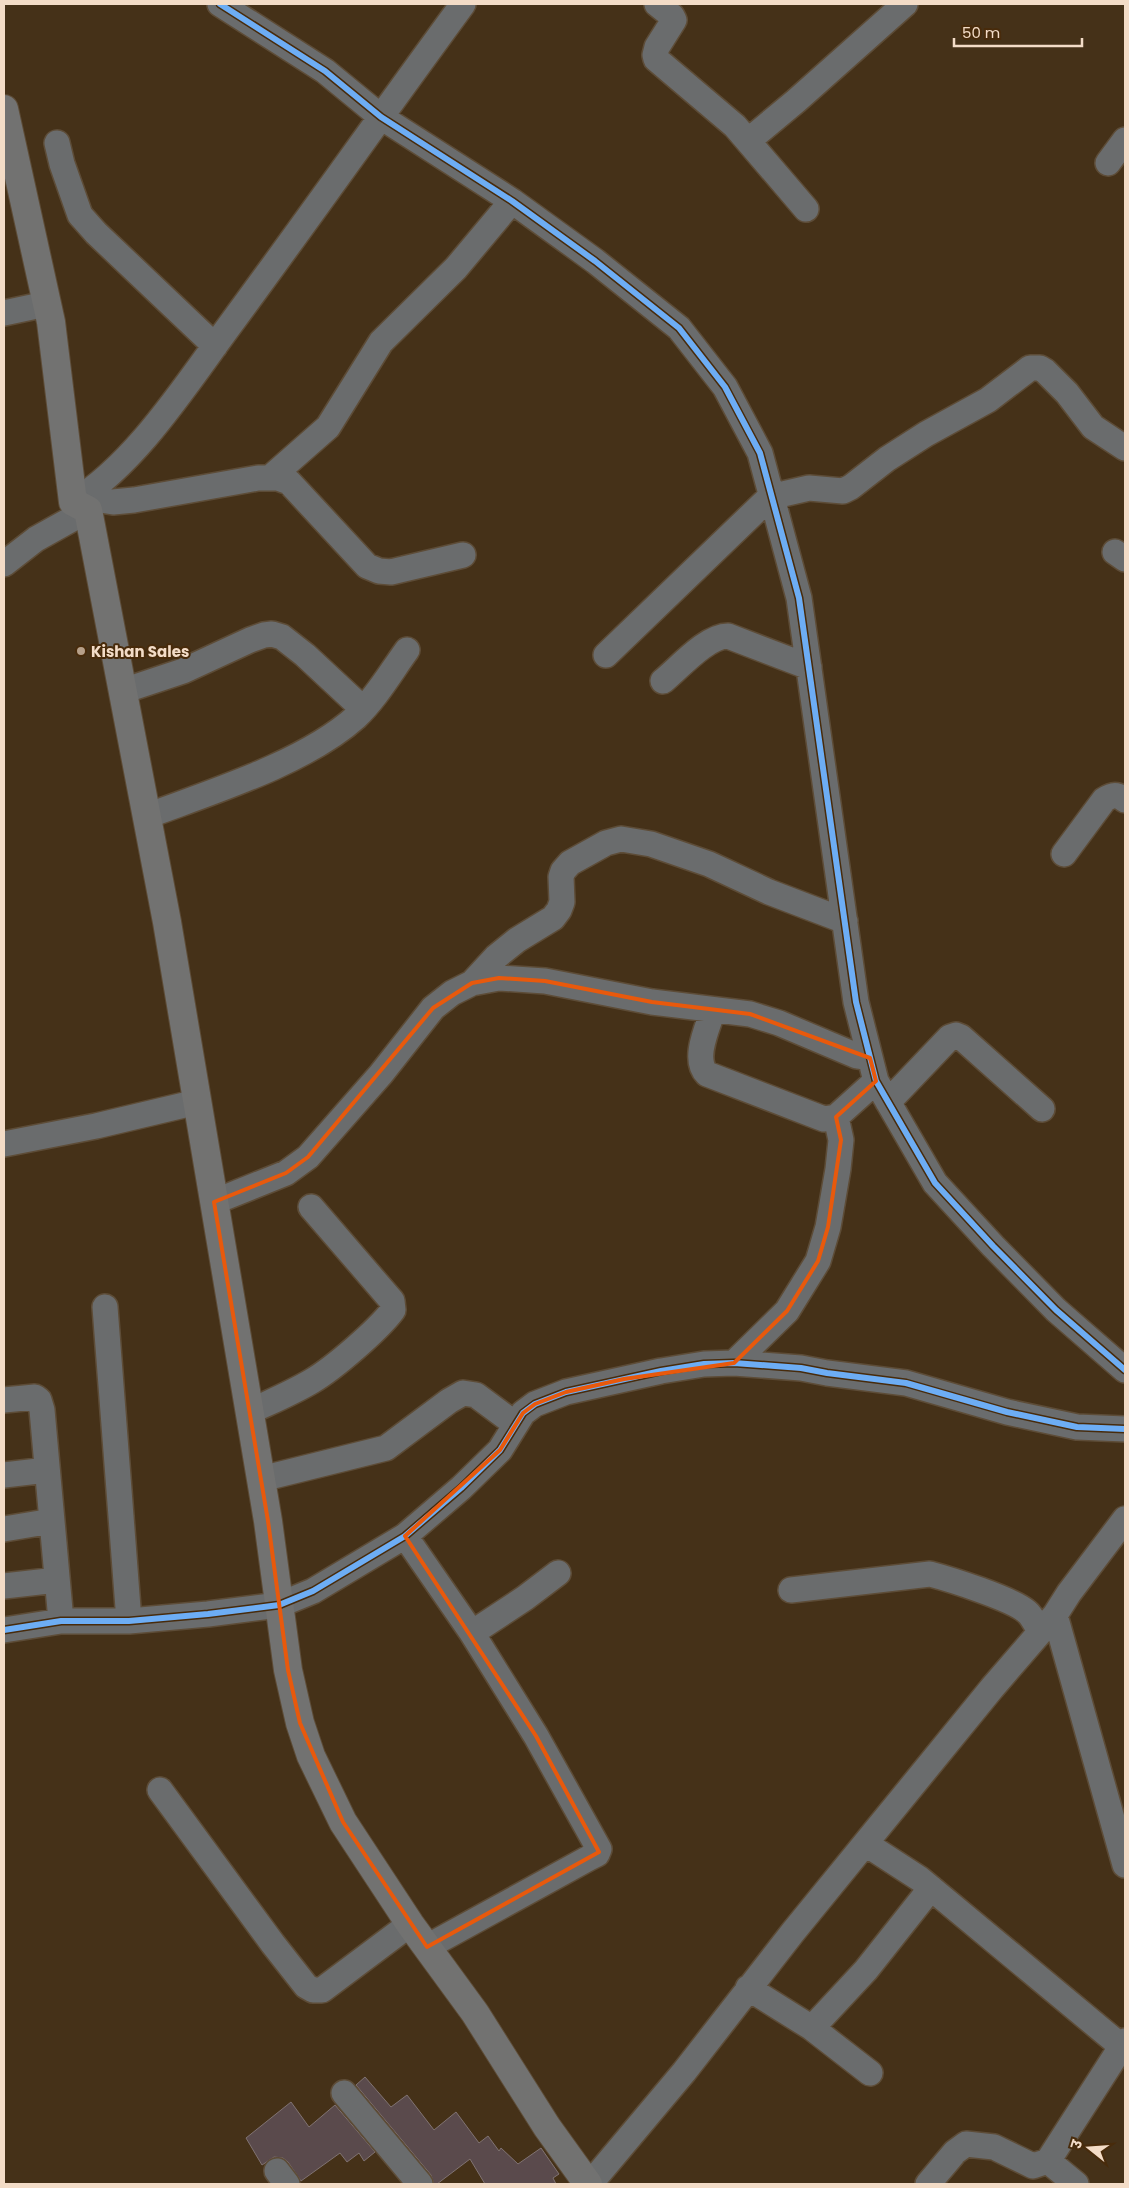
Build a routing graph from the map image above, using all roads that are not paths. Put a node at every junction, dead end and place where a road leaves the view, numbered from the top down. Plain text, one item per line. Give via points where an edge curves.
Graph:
1 (220, 4) edge
2 (463, 4) edge
3 (658, 4) edge
4 (905, 4) edge
5 (247, 12) edge
6 (4, 109) edge
7 (381, 117) junction
8 (1125, 140) edge
9 (748, 141) junction
10 (57, 142) dead end
11 (1108, 163) dead end
12 (512, 201) junction
13 (806, 208) dead end
14 (46, 304) junction
15 (4, 313) edge
16 (215, 346) junction
17 (1125, 448) edge
18 (270, 478) junction
19 (770, 496) junction
20 (81, 503) junction
21 (463, 555) dead end
22 (4, 564) edge
23 (407, 650) dead end
24 (606, 655) dead end
25 (809, 667) junction
26 (663, 681) dead end
27 (123, 691) junction
28 (363, 709) junction
29 (1125, 800) edge
30 (147, 816) junction
31 (1064, 854) dead end
32 (845, 921) junction
33 (472, 983) junction
34 (713, 1010) junction
35 (878, 1080) junction
36 (197, 1102) junction
37 (1042, 1108) dead end
38 (836, 1117) junction
39 (4, 1144) edge
40 (214, 1202) junction
41 (311, 1207) dead end
42 (105, 1308) dead end
43 (734, 1363) junction
44 (1125, 1370) edge
45 (4, 1400) edge
46 (249, 1412) junction
47 (515, 1424) junction
48 (1125, 1429) edge
49 (47, 1470) junction
50 (4, 1475) edge
51 (260, 1479) junction
52 (1125, 1519) edge
53 (52, 1521) junction
54 (4, 1529) edge
55 (405, 1536) junction
56 (558, 1574) dead end
57 (57, 1580) junction
58 (4, 1586) edge
59 (791, 1590) dead end
60 (279, 1605) junction
61 (129, 1620) junction
62 (61, 1621) junction
63 (1047, 1623) junction
64 (4, 1630) edge
65 (472, 1633) junction
66 (160, 1790) dead end
67 (866, 1844) junction
68 (1125, 1865) edge
69 (931, 1888) junction
70 (410, 1924) junction
71 (427, 1947) junction
72 (748, 1988) junction
73 (812, 2028) junction
74 (1123, 2044) edge
75 (870, 2073) dead end
76 (344, 2093) dead end
77 (1048, 2161) junction
78 (420, 2184) edge
79 (589, 2184) edge
80 (928, 2184) edge
81 (1076, 2184) edge

1 - 5 street
2 - 7 street
3 - 9 street via 674,20 655,51 656,59 735,126
4 - 9 street
5 - 7 street
6 - 14 main road
7 - 12 street
7 - 16 street
8 - 11 street
9 - 13 street
10 - 16 street via 80,215
12 - 18 street via 456,268 381,342 328,427
12 - 19 street via 679,328 725,387 760,453
14 - 15 street
14 - 20 main road
16 - 20 street via 149,433
17 - 19 street via 1093,427 1055,380 1040,368 1033,367 988,400 926,434 843,491 809,488
18 - 20 street via 134,500
18 - 21 street via 289,482 346,546 367,566 379,571 391,572
19 - 24 street
19 - 25 street via 799,598
20 - 22 street
20 - 27 main road
23 - 28 street
25 - 26 street via 728,636 720,636
25 - 32 street
27 - 28 street via 183,671 250,640 272,634 282,637 305,655
27 - 30 main road
28 - 30 street via 328,738 295,757
29 - 31 street via 1111,795 1104,800
30 - 36 main road
32 - 33 street via 769,892 709,864 651,844 621,839 606,842 570,863 563,870 562,902 553,918 517,940
32 - 35 street via 856,1002
33 - 34 street via 499,978 545,981
33 - 40 street via 432,1008 308,1157 286,1173
34 - 35 street via 750,1014 779,1023 857,1056
34 - 38 street via 702,1051 703,1070 707,1074 811,1115 824,1119
35 - 37 street via 956,1035
35 - 38 street
35 - 44 street via 935,1182 1056,1310
36 - 39 street
36 - 40 main road
38 - 43 street via 840,1140 838,1169 828,1227 818,1261 787,1310
40 - 46 main road
41 - 46 street via 392,1301 393,1310 313,1381
42 - 61 street
43 - 47 street via 661,1371 566,1392 535,1404
43 - 48 street via 906,1382 1077,1428
45 - 49 street via 28,1396 39,1400
46 - 51 main road
47 - 51 street via 476,1395 463,1393 386,1448
47 - 55 street via 500,1450
49 - 50 street
49 - 53 street
51 - 60 main road
52 - 63 street
53 - 54 street
53 - 57 street
55 - 60 street via 313,1591
55 - 65 street
56 - 65 street
57 - 58 street
57 - 62 street
59 - 63 street via 930,1574 1008,1602
60 - 61 street
60 - 70 main road via 288,1670 311,1756 343,1822
61 - 62 street
62 - 64 street
63 - 67 street
63 - 68 street
65 - 71 street via 536,1736 599,1848 598,1852
66 - 70 street via 273,1944 306,1986 313,1990 322,1990
67 - 69 street
67 - 72 street
69 - 73 street via 866,1970
69 - 74 street
70 - 71 main road
71 - 79 main road via 547,2127
72 - 73 street
72 - 79 street via 684,2072
73 - 75 street
74 - 77 street
76 - 78 street
77 - 80 street via 1033,2166 994,2147 966,2144
77 - 81 street

